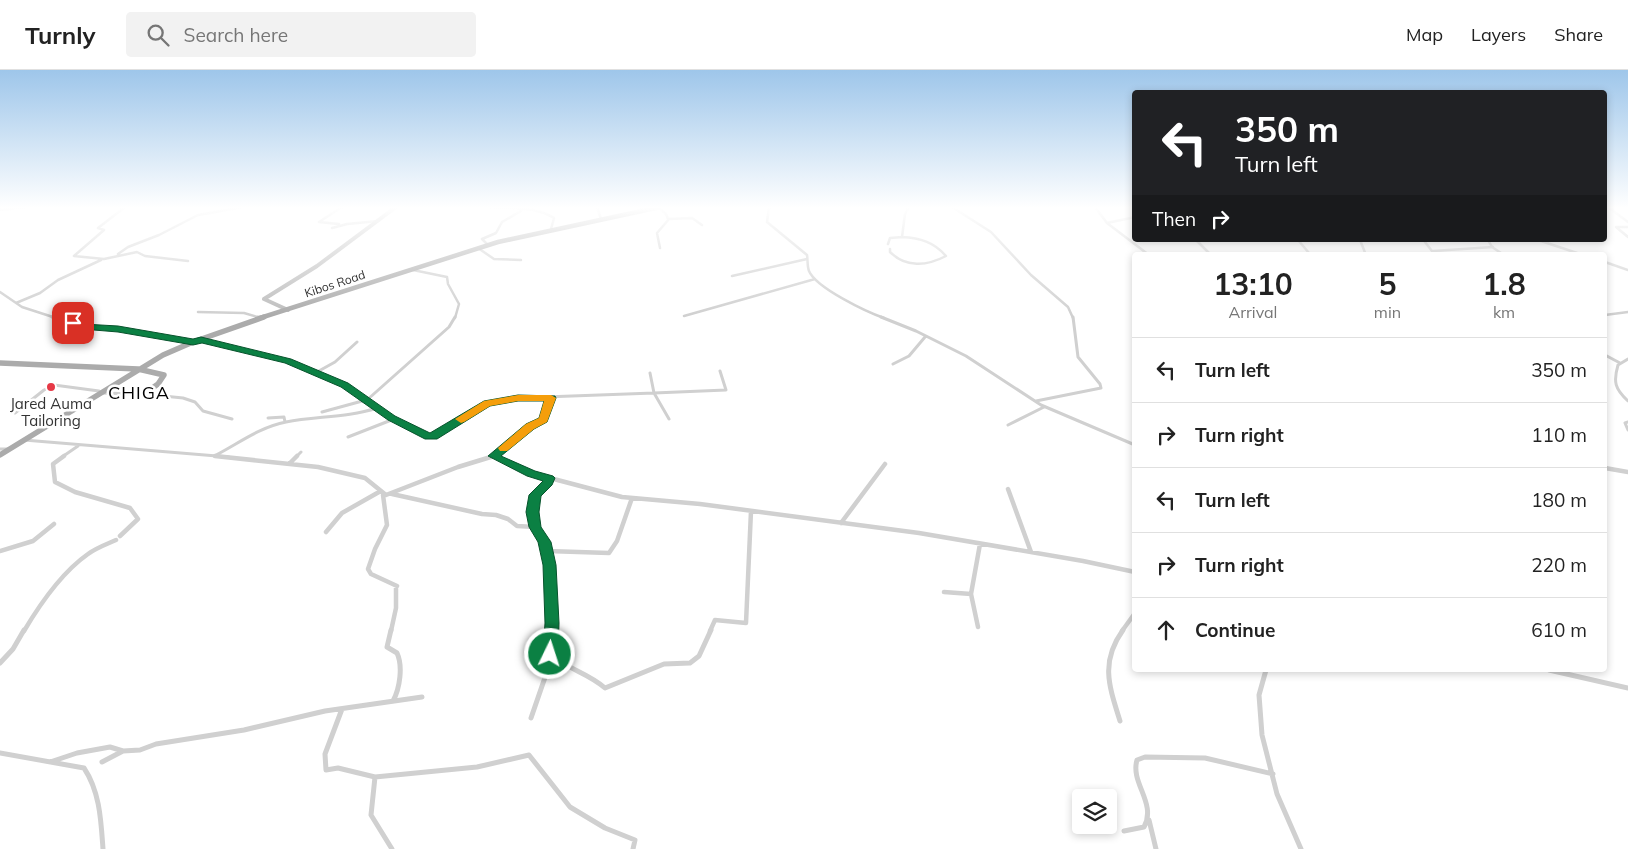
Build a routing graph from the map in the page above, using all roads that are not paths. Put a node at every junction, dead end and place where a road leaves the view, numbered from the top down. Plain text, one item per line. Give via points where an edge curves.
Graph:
1 (88, 243) edge
2 (137, 243) edge
3 (348, 243) edge
4 (494, 243) edge
5 (659, 243) edge
6 (794, 243) edge
7 (932, 243) edge
8 (1001, 243) edge
9 (1134, 243) edge
10 (1426, 243) edge
11 (1490, 243) edge
12 (1548, 243) edge
13 (488, 245) joint
14 (1493, 247) junction
15 (478, 248) junction
16 (660, 248) dead end
17 (890, 249) dead end
18 (1432, 251) joint
19 (1145, 252) edge
20 (1500, 252) edge
21 (1574, 252) edge
22 (113, 257) junction
23 (103, 259) junction
24 (807, 259) junction
25 (521, 260) dead end
26 (188, 261) dead end
27 (1607, 263) edge
28 (411, 269) junction
29 (1628, 270) edge
30 (732, 276) dead end
31 (815, 279) junction
32 (0, 292) edge
33 (16, 304) junction
34 (288, 310) junction
35 (198, 312) dead end
36 (1628, 312) edge
37 (1607, 314) edge
38 (684, 316) dead end
39 (261, 318) junction
40 (926, 337) junction
41 (201, 340) junction
42 (193, 342) junction
43 (357, 342) dead end
44 (1607, 356) edge
45 (1628, 359) edge
46 (0, 363) edge
47 (1620, 363) junction
48 (893, 364) dead end
49 (138, 369) junction
50 (720, 371) dead end
51 (317, 372) junction
52 (650, 373) dead end
53 (100, 392) junction
54 (654, 393) junction
55 (144, 394) junction
56 (551, 398) junction
57 (367, 400) junction
58 (1628, 401) edge
59 (1035, 402) junction
60 (1044, 407) junction
61 (377, 408) junction
62 (322, 412) dead end
63 (14, 413) dead end
64 (268, 418) dead end
65 (232, 419) dead end
66 (394, 419) junction
67 (669, 419) dead end
68 (285, 422) junction
69 (1628, 422) edge
70 (1008, 425) dead end
71 (1628, 430) edge
72 (348, 437) dead end
73 (24, 440) junction
74 (1132, 444) edge
75 (79, 445) junction
76 (0, 449) edge
77 (9, 450) junction
78 (301, 452) dead end
79 (0, 455) edge
80 (214, 456) junction
81 (494, 456) junction
82 (289, 464) junction
83 (885, 464) dead end
84 (1607, 468) edge
85 (1628, 472) edge
86 (549, 478) junction
87 (1008, 489) dead end
88 (381, 493) junction
89 (392, 494) junction
90 (632, 498) junction
91 (751, 510) junction
92 (841, 523) junction
93 (54, 524) dead end
94 (535, 527) junction
95 (326, 532) dead end
96 (980, 544) junction
97 (0, 551) edge
98 (547, 551) junction
99 (1031, 552) junction
100 (1132, 571) edge
101 (944, 592) dead end
102 (971, 594) junction
103 (1132, 618) edge
104 (978, 627) dead end
105 (550, 654) junction
106 (0, 663) edge
107 (1265, 672) edge
108 (1558, 672) edge
109 (1570, 672) edge
110 (1572, 675) junction
111 (1628, 688) edge
112 (422, 697) dead end
113 (393, 701) junction
114 (342, 709) junction
115 (532, 718) dead end
116 (1120, 721) dead end
117 (123, 751) junction
118 (0, 753) edge
119 (50, 762) junction
120 (102, 762) dead end
121 (1273, 774) junction
122 (375, 777) junction
123 (1149, 819) junction
124 (1124, 831) dead end
125 (103, 849) edge
126 (392, 849) edge
127 (633, 849) edge
128 (1156, 849) edge
129 (1301, 849) edge

1 - 23 street via 73,256
2 - 22 street
3 - 34 street via 264,299
4 - 13 main road, Kibos Road
5 - 16 street
6 - 24 street
7 - 17 street via 946,256 926,265 895,258
8 - 59 street via 1030,275 1064,302 1072,314 1078,357 1101,388
9 - 19 street
10 - 18 street
11 - 14 street
12 - 21 street
13 - 15 main road, Kibos Road
14 - 18 street
14 - 20 street
15 - 25 street via 495,260
15 - 28 main road, Kibos Road
22 - 23 street
22 - 26 street via 137,252 145,256
23 - 33 street
24 - 30 street
24 - 31 street via 809,271
27 - 29 street
28 - 34 main road, Kibos Road
28 - 57 street via 447,277 458,300 457,312 448,327
31 - 38 street
31 - 40 street via 863,311
32 - 33 street
33 - 42 street via 82,326
34 - 39 main road, Kibos Road
35 - 39 street via 244,313
36 - 37 street
39 - 41 main road, Kibos Road
40 - 48 street via 909,356
40 - 59 street via 966,356
41 - 42 main road, Kibos Road
41 - 51 street via 288,361
42 - 49 main road, Kibos Road
43 - 51 street via 335,362
44 - 47 street
45 - 47 street
46 - 49 main road
47 - 58 street via 1614,381 1616,390
49 - 53 main road, Kibos Road
49 - 55 main road via 164,375
50 - 54 street via 726,390
51 - 57 street
52 - 54 street
53 - 55 street
53 - 63 street via 54,385
53 - 73 main road, Kibos Road
54 - 56 street
54 - 67 street
55 - 65 street via 192,400 203,411
56 - 66 street via 518,398 487,403 431,437
56 - 81 street via 544,419
57 - 61 street
57 - 62 street
59 - 60 street
60 - 70 street
60 - 74 street
61 - 66 street
61 - 68 street via 348,416
64 - 68 street via 284,417
66 - 72 street
68 - 80 street via 255,433
69 - 71 street via 1625,423
73 - 75 street
73 - 77 main road, Kibos Road
75 - 80 street
75 - 106 street via 54,464 55,482 75,492 119,503 130,508 138,519 119,538 77,562 39,606 14,649
76 - 77 street
77 - 79 main road, Kibos Road
78 - 82 street
80 - 82 street
81 - 86 street
81 - 89 street
82 - 88 street via 348,473 371,482
83 - 92 street
84 - 85 street
86 - 90 street
86 - 94 street via 535,495 532,512
87 - 99 street
88 - 89 street
88 - 95 street via 342,513
88 - 113 street via 387,525 368,569 371,574 396,587 396,608 387,647 399,656 400,663
89 - 94 street via 496,515 517,526
90 - 91 street
90 - 98 street via 609,553
91 - 92 street
91 - 105 street via 746,623 716,620 706,644 694,660 684,664 664,664 605,688 594,678 560,663
92 - 96 street
93 - 97 street via 33,541
94 - 98 street
96 - 99 street
96 - 102 street
98 - 105 street via 551,590
99 - 100 street
101 - 102 street
102 - 104 street
103 - 116 street via 1110,654 1108,677
105 - 115 street
107 - 121 street via 1259,690 1259,704
108 - 110 street
109 - 110 street
110 - 111 street
112 - 113 street
113 - 114 street
114 - 117 street
114 - 122 street via 325,754 326,770 338,768
117 - 119 street via 108,747
117 - 120 street
118 - 119 street
119 - 125 street via 84,768 88,772 96,799
121 - 123 street via 1210,758 1142,757 1135,767
121 - 129 street via 1276,795
122 - 126 street via 371,815
122 - 127 street via 477,767 529,755 570,807 605,828 635,840
123 - 124 street via 1141,829
123 - 128 street

